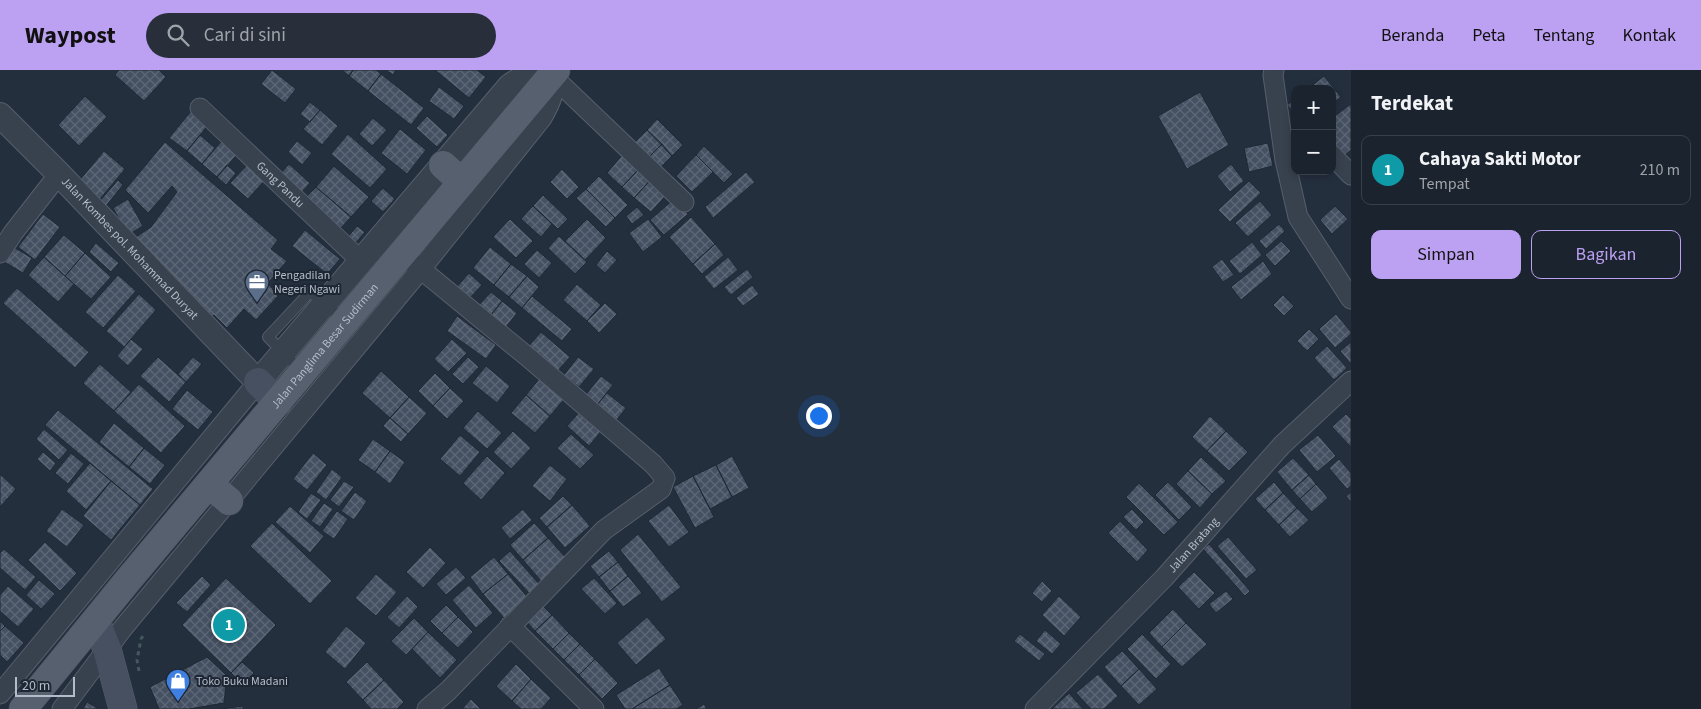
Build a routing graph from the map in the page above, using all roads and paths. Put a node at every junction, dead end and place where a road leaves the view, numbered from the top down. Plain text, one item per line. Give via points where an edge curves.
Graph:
1 (1274, 70) edge
2 (553, 72) edge
3 (200, 108) dead end
4 (0, 115) edge
5 (1278, 115) junction
6 (1291, 123) edge
7 (1336, 159) edge
8 (453, 173) junction
9 (59, 174) junction
10 (1351, 175) edge
11 (684, 202) dead end
12 (0, 253) edge
13 (361, 261) junction
14 (411, 262) junction
15 (1351, 299) edge
16 (324, 304) junction
17 (345, 322) junction
18 (283, 353) junction
19 (303, 372) junction
20 (1351, 381) edge
21 (258, 382) junction
22 (278, 402) junction
23 (219, 492) junction
24 (96, 621) junction
25 (510, 626) junction
26 (146, 633) dead end
27 (107, 649) junction
28 (141, 679) dead end
29 (0, 694) edge
30 (23, 709) edge
31 (62, 709) edge
32 (123, 709) edge
33 (427, 709) edge
34 (594, 709) edge
35 (1035, 709) edge

1 - 5 street
2 - 8 main road, Jalan Panglima Besar Sudirman
2 - 11 street
2 - 14 street via 555,86 542,118
3 - 13 street, Gang Pandu
4 - 9 street, Jalan Kombes pol. Mohammad Duryat
5 - 6 street
5 - 15 street via 1298,217
7 - 10 street
8 - 13 street
8 - 14 main road, Jalan Panglima Besar Sudirman
9 - 12 street
9 - 21 street, Jalan Kombes pol. Mohammad Duryat
13 - 16 street
14 - 17 main road, Jalan Panglima Besar Sudirman
14 - 23 street
14 - 25 street via 631,445 664,478 661,489 604,530
16 - 17 lane
16 - 18 street
17 - 19 main road, Jalan Panglima Besar Sudirman
18 - 19 lane
18 - 21 street
19 - 22 main road, Jalan Panglima Besar Sudirman
20 - 35 street, Jalan Bratang via 1282,445 1164,578
21 - 22 main road
21 - 29 street
22 - 23 main road, Jalan Panglima Besar Sudirman
23 - 24 main road, Jalan Panglima Besar Sudirman via 129,579
23 - 27 street
24 - 27 main road
24 - 30 main road, Jalan Panglima Besar Sudirman
25 - 33 street
25 - 34 street
26 - 28 path via 141,639 137,660
27 - 31 street
27 - 32 main road

